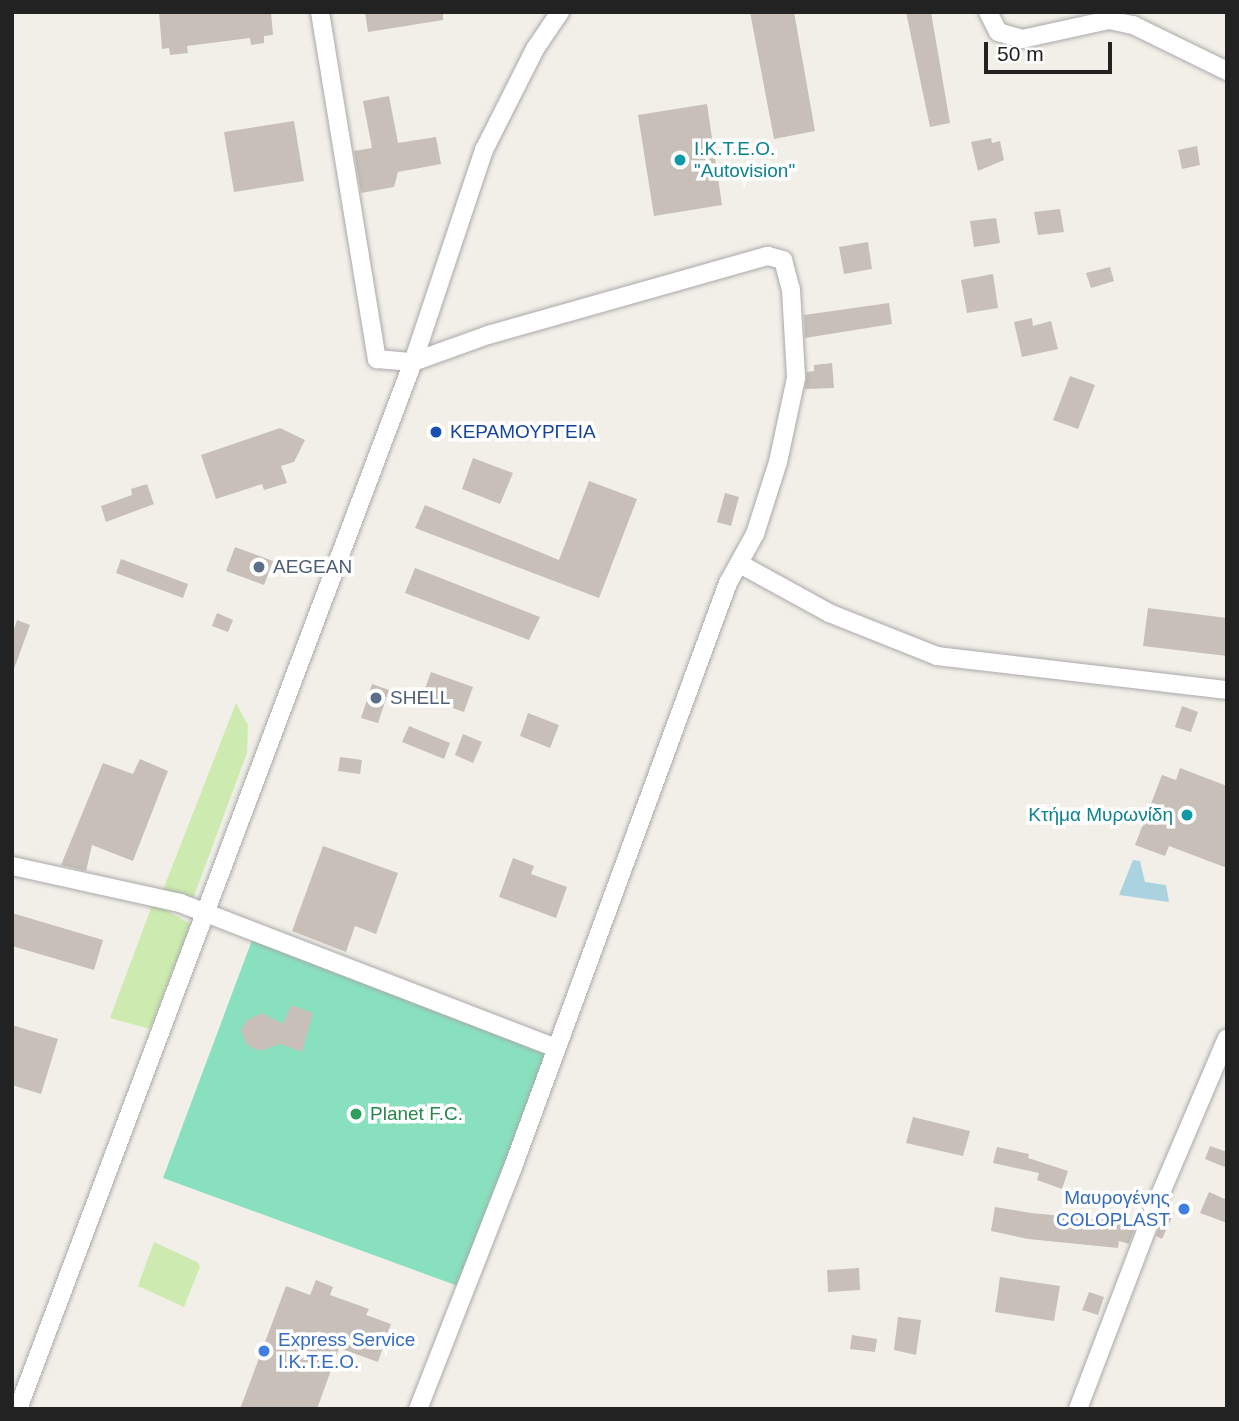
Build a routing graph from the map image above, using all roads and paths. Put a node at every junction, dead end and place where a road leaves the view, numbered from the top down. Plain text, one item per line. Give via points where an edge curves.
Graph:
1 (320, 12) edge
2 (560, 12) edge
3 (988, 12) edge
4 (1227, 71) edge
5 (413, 362) junction
6 (740, 564) junction
7 (1227, 690) edge
8 (12, 866) edge
9 (205, 912) junction
10 (1227, 1038) edge
11 (555, 1048) junction
12 (18, 1409) edge
13 (418, 1409) edge
14 (1078, 1409) edge

1 - 5 street via 377,359
2 - 5 street via 535,49 484,150
3 - 4 street via 998,33 1022,39 1109,20 1133,25
5 - 6 street via 488,335 768,256 783,260 791,290 796,378 778,462 755,534
5 - 9 street
6 - 7 street via 829,613 937,656
6 - 11 street via 728,583
8 - 9 street via 161,897
9 - 11 street
9 - 12 street
10 - 14 street via 1157,1202
11 - 13 street

